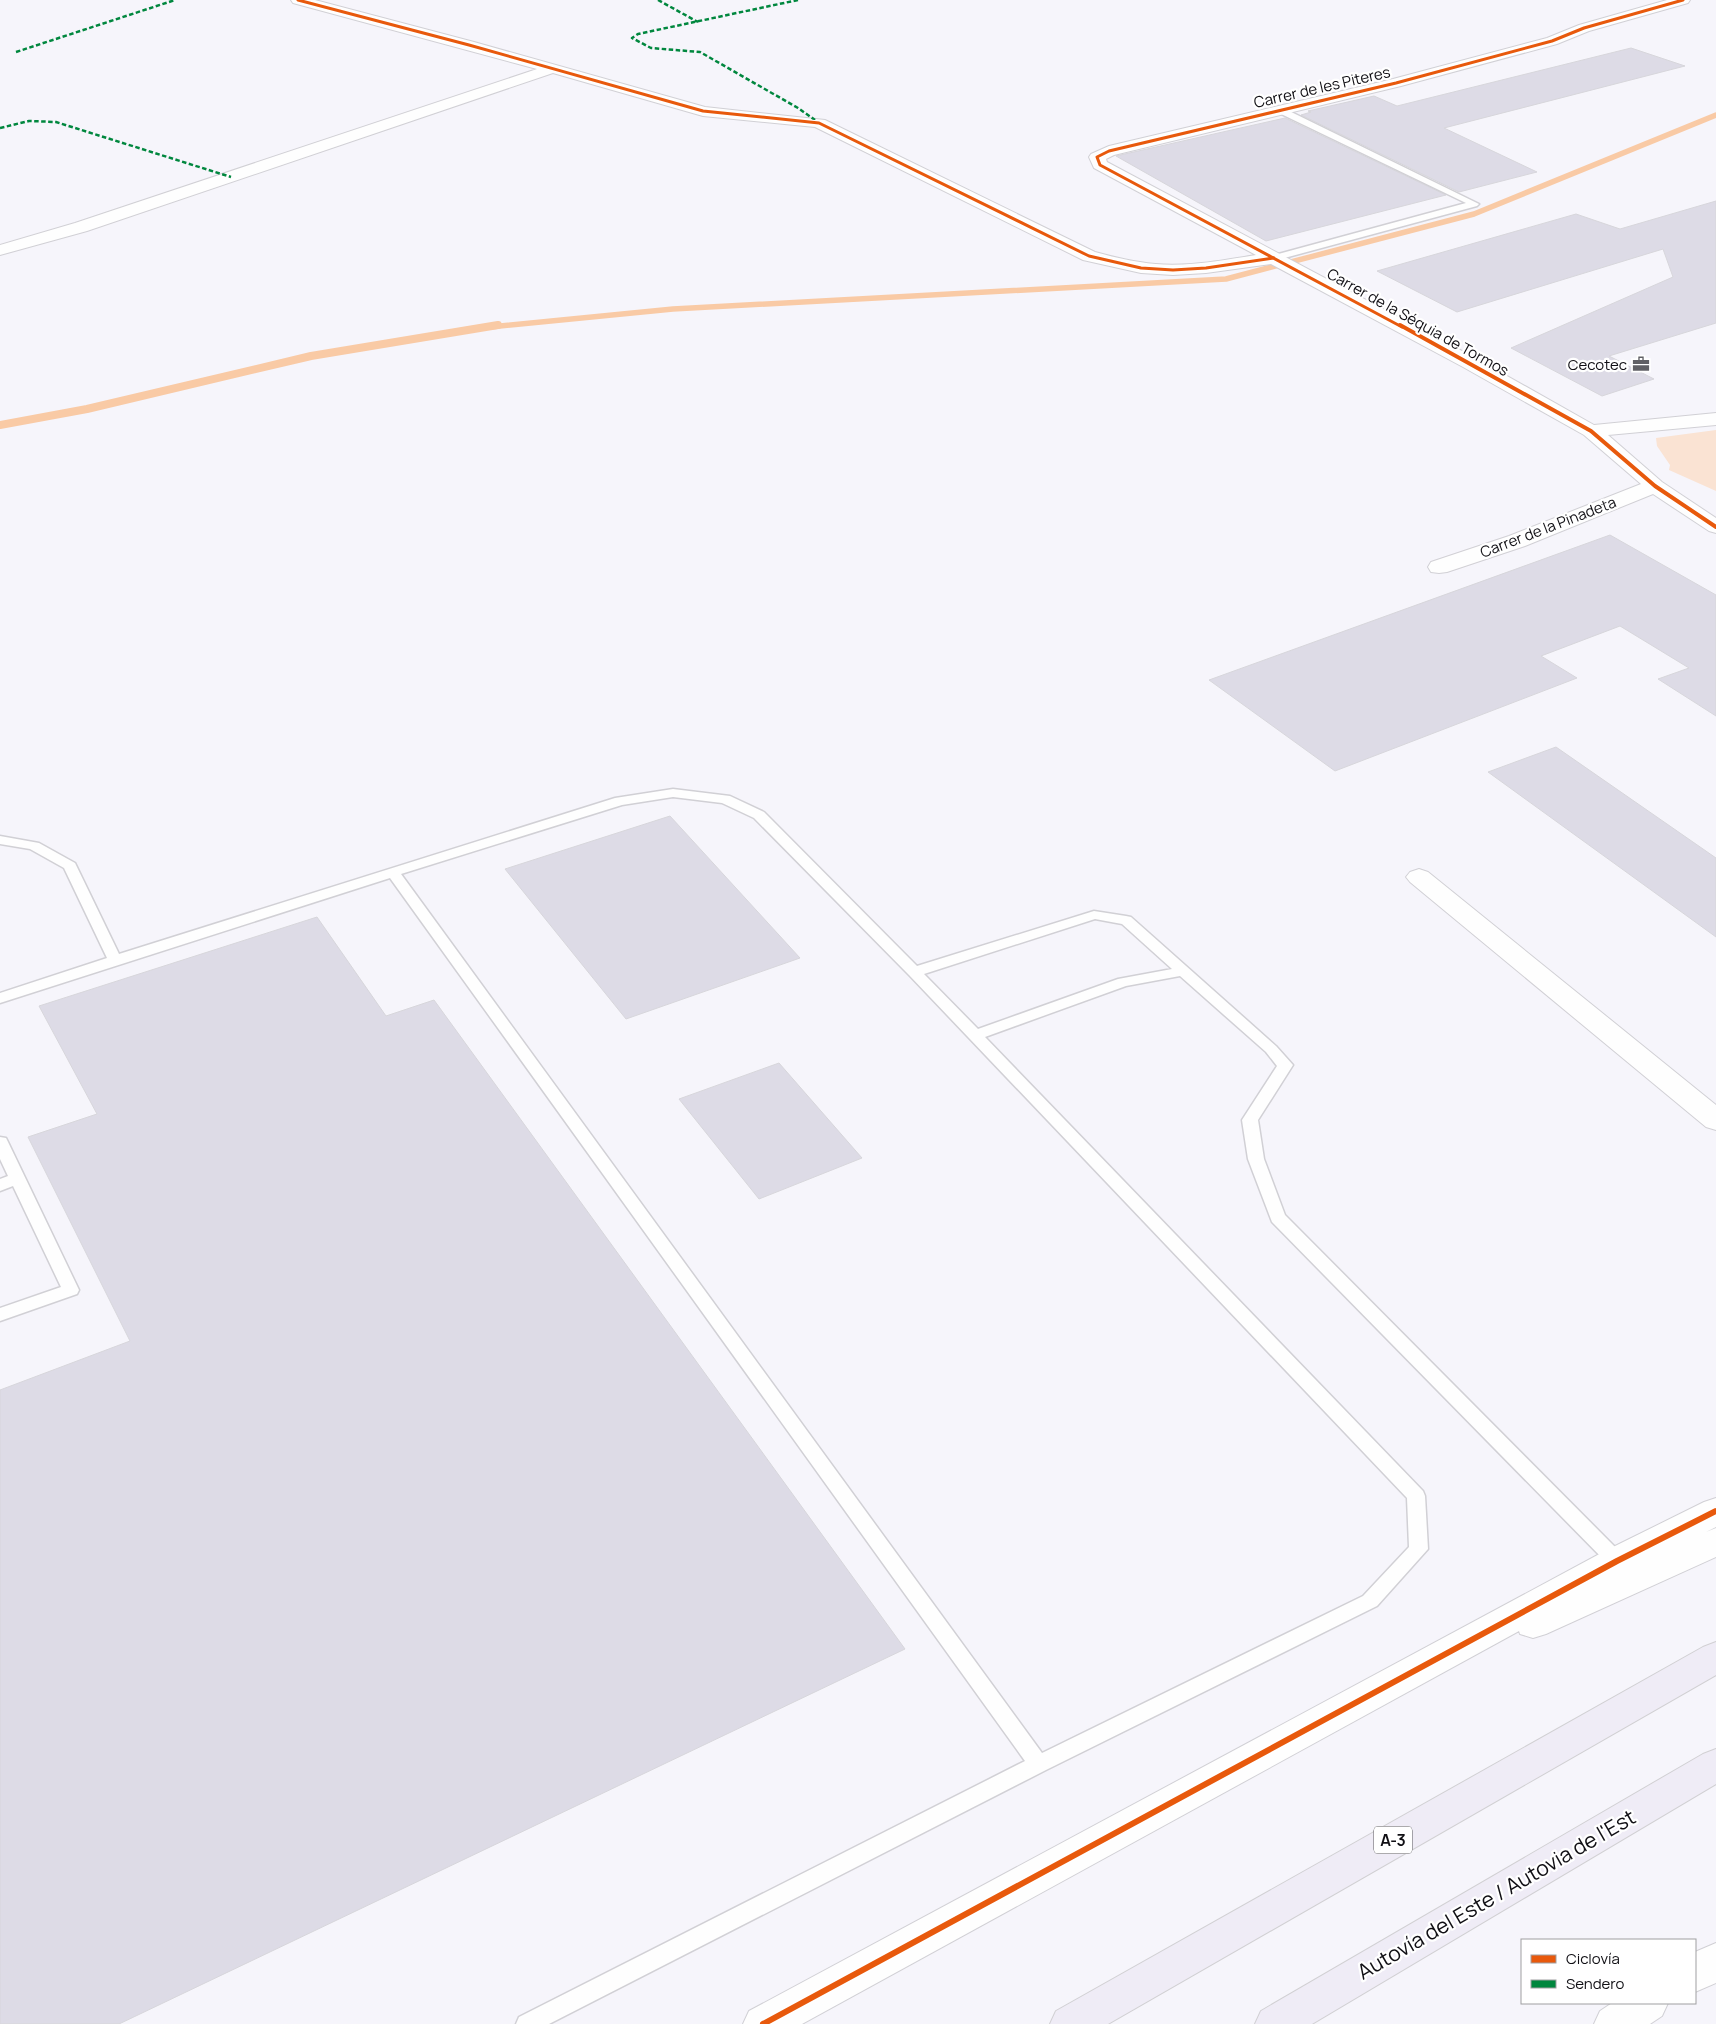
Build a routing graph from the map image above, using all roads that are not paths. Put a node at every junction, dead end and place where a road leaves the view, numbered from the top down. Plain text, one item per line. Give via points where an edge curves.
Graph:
1 (298, 0) edge
2 (1683, 0) edge
3 (551, 68) junction
4 (1280, 110) junction
5 (1097, 157) joint
6 (0, 250) edge
7 (1274, 258) junction
8 (1716, 418) edge
9 (1591, 431) junction
10 (1655, 486) junction
11 (1716, 527) edge
12 (1439, 567) dead end
13 (0, 840) edge
14 (394, 874) junction
15 (1419, 877) dead end
16 (115, 960) junction
17 (1183, 971) junction
18 (914, 972) junction
19 (0, 998) edge
20 (974, 1036) junction
21 (1716, 1120) edge
22 (0, 1142) edge
23 (17, 1179) junction
24 (0, 1184) edge
25 (0, 1315) edge
26 (1716, 1510) edge
27 (1716, 1542) edge
28 (1617, 1561) junction
29 (1464, 1644) junction
30 (1716, 1657) edge
31 (1039, 1764) junction
32 (1716, 1765) edge
33 (1716, 1961) edge
34 (1696, 1973) edge
35 (1646, 2004) edge
36 (527, 2024) edge
37 (763, 2024) edge
38 (1070, 2024) edge
39 (1275, 2024) edge
40 (1614, 2024) edge

1 - 3 street
2 - 4 street, Carrer de les Piteres via 1584,28 1552,41
3 - 6 street via 81,227
3 - 7 street via 721,115 819,122 1089,256 1142,268 1173,270
4 - 5 street, Carrer de les Piteres via 1109,151
4 - 7 lane via 1474,204
5 - 7 street, Carrer de la Séquia de Tormos via 1100,165
7 - 9 street, Carrer de la Séquia de Tormos
8 - 9 street
9 - 10 street, Carrer de la Séquia de Tormos
10 - 11 street, Carrer de la Séquia de Tormos
10 - 12 street, Carrer de la Pinadeta
13 - 16 lane via 34,846 70,866
14 - 16 lane
14 - 18 lane via 620,801 673,792 726,799 759,815
14 - 31 lane
15 - 21 street
16 - 19 lane
17 - 18 lane via 1126,920 1094,915
17 - 20 lane via 1123,982
17 - 28 lane via 1285,1065 1250,1120 1256,1160 1278,1218
18 - 20 lane
20 - 31 lane via 1416,1496 1419,1549 1370,1601
22 - 23 lane
23 - 24 lane
23 - 25 lane via 71,1290
26 - 28 street
27 - 29 street via 1541,1622
28 - 29 street
29 - 37 street
30 - 38 highway, A-3
31 - 36 lane
32 - 39 highway, Autovía del Este / Autovia de l'Est
33 - 34 street
35 - 40 street

